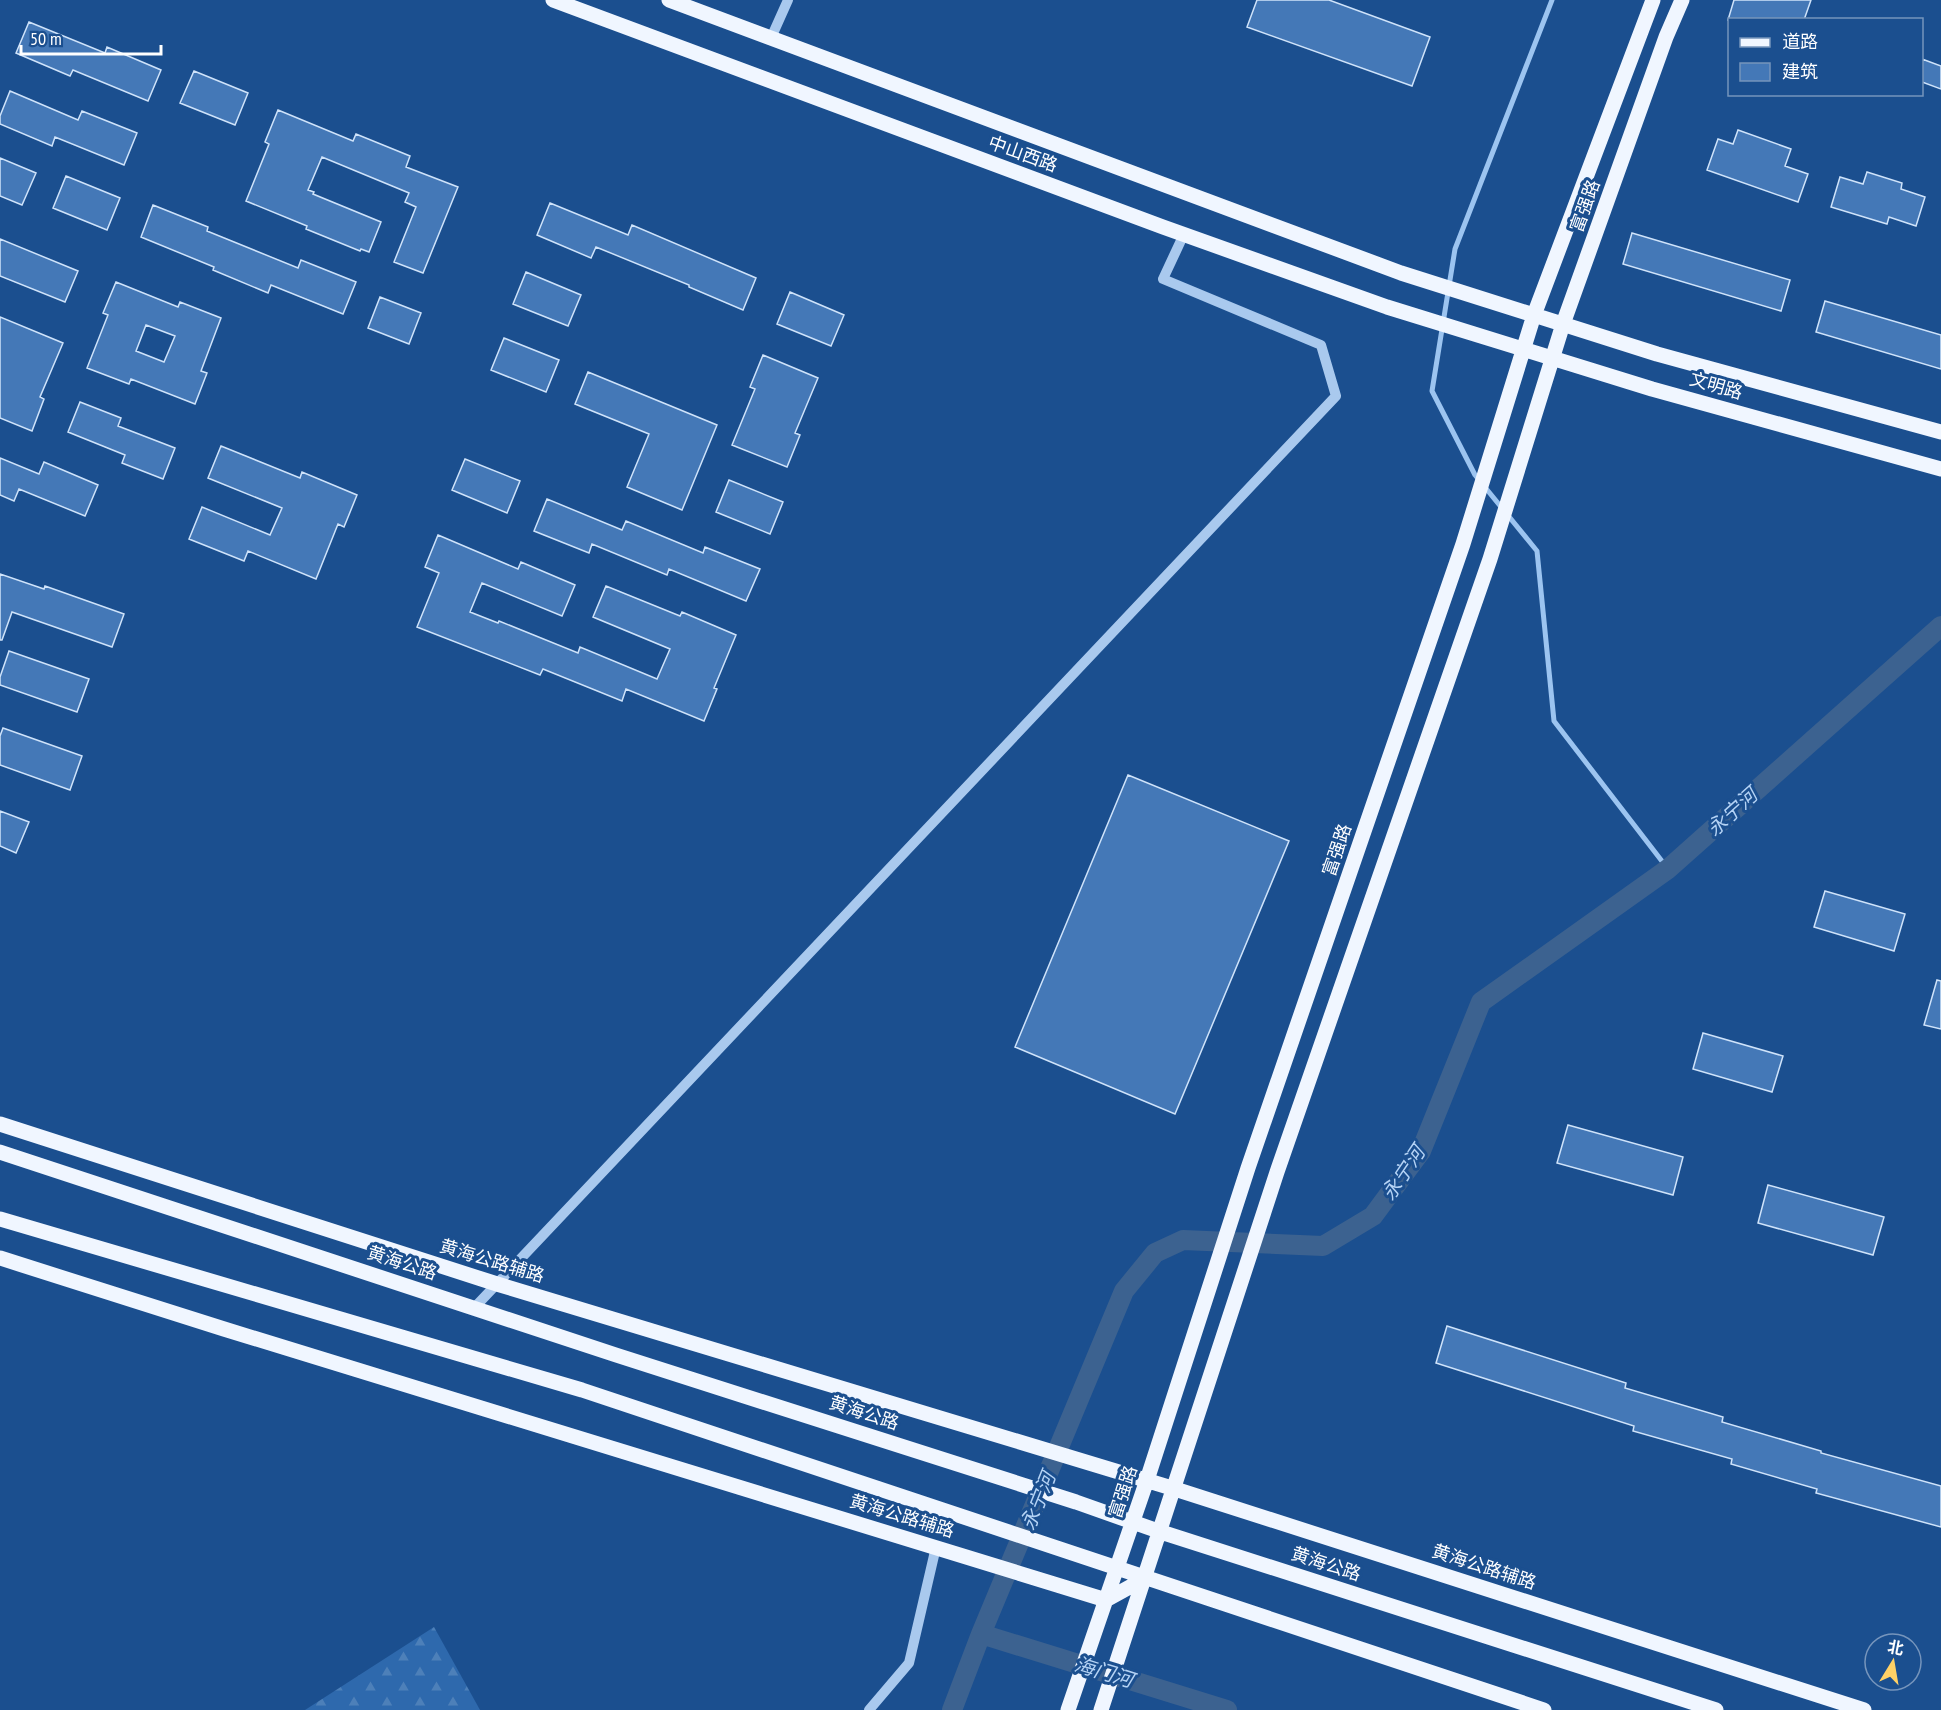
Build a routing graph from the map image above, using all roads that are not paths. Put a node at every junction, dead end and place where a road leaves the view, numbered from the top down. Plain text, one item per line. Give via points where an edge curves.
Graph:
1 (553, 0) edge
2 (669, 0) edge
3 (788, 0) edge
4 (1653, 0) edge
5 (1682, 0) edge
6 (771, 38) junction
7 (1184, 234) junction
8 (1493, 302) joint
9 (1534, 315) junction
10 (1563, 324) junction
11 (1482, 336) joint
12 (1524, 349) junction
13 (1553, 358) junction
14 (1941, 432) edge
15 (1941, 469) edge
16 (0, 1125) edge
17 (0, 1152) edge
18 (0, 1219) edge
19 (0, 1258) edge
20 (497, 1284) junction
21 (475, 1307) junction
22 (1147, 1480) junction
23 (1175, 1489) junction
24 (1133, 1523) junction
25 (1161, 1532) junction
26 (936, 1547) junction
27 (1117, 1569) junction
28 (1146, 1578) junction
29 (1106, 1600) junction
30 (1069, 1707) edge
31 (869, 1710) edge
32 (1101, 1710) edge
33 (1544, 1710) edge
34 (1716, 1710) edge
35 (1864, 1710) edge

1 - 7 main road, 中山西路
2 - 6 main road, 中山西路
3 - 6 street
4 - 9 main road, 富强路
5 - 10 main road, 富强路
6 - 8 main road, 中山西路 via 1401,273
7 - 11 main road, 中山西路 via 1387,307
7 - 20 street via 1163,279 1321,345 1335,396
8 - 9 main road, 文明路
9 - 10 main road, 文明路
9 - 12 main road, 富强路
10 - 13 main road, 富强路
10 - 14 main road, 文明路 via 1657,354
11 - 12 main road, 文明路
12 - 13 main road, 文明路
12 - 22 main road, 富强路 via 1463,544 1248,1168
13 - 15 main road, 文明路
13 - 23 main road, 富强路 via 1490,559 1278,1172
16 - 20 main road, 黄海公路辅路
17 - 21 main road, 黄海公路
18 - 27 main road via 582,1390
19 - 26 main road, 黄海公路辅路
20 - 21 street
20 - 22 main road, 黄海公路辅路
21 - 24 main road, 黄海公路
22 - 23 main road, 黄海公路辅路
22 - 24 main road, 富强路
23 - 25 main road
23 - 35 main road, 黄海公路辅路
24 - 25 main road, 黄海公路
24 - 27 main road, 富强路
25 - 28 main road
25 - 34 main road, 黄海公路
26 - 29 main road, 黄海公路辅路
26 - 31 street via 909,1664
27 - 28 main road
27 - 29 main road, 富强路
28 - 29 main road
28 - 32 main road
28 - 33 main road
29 - 30 main road, 富强路

